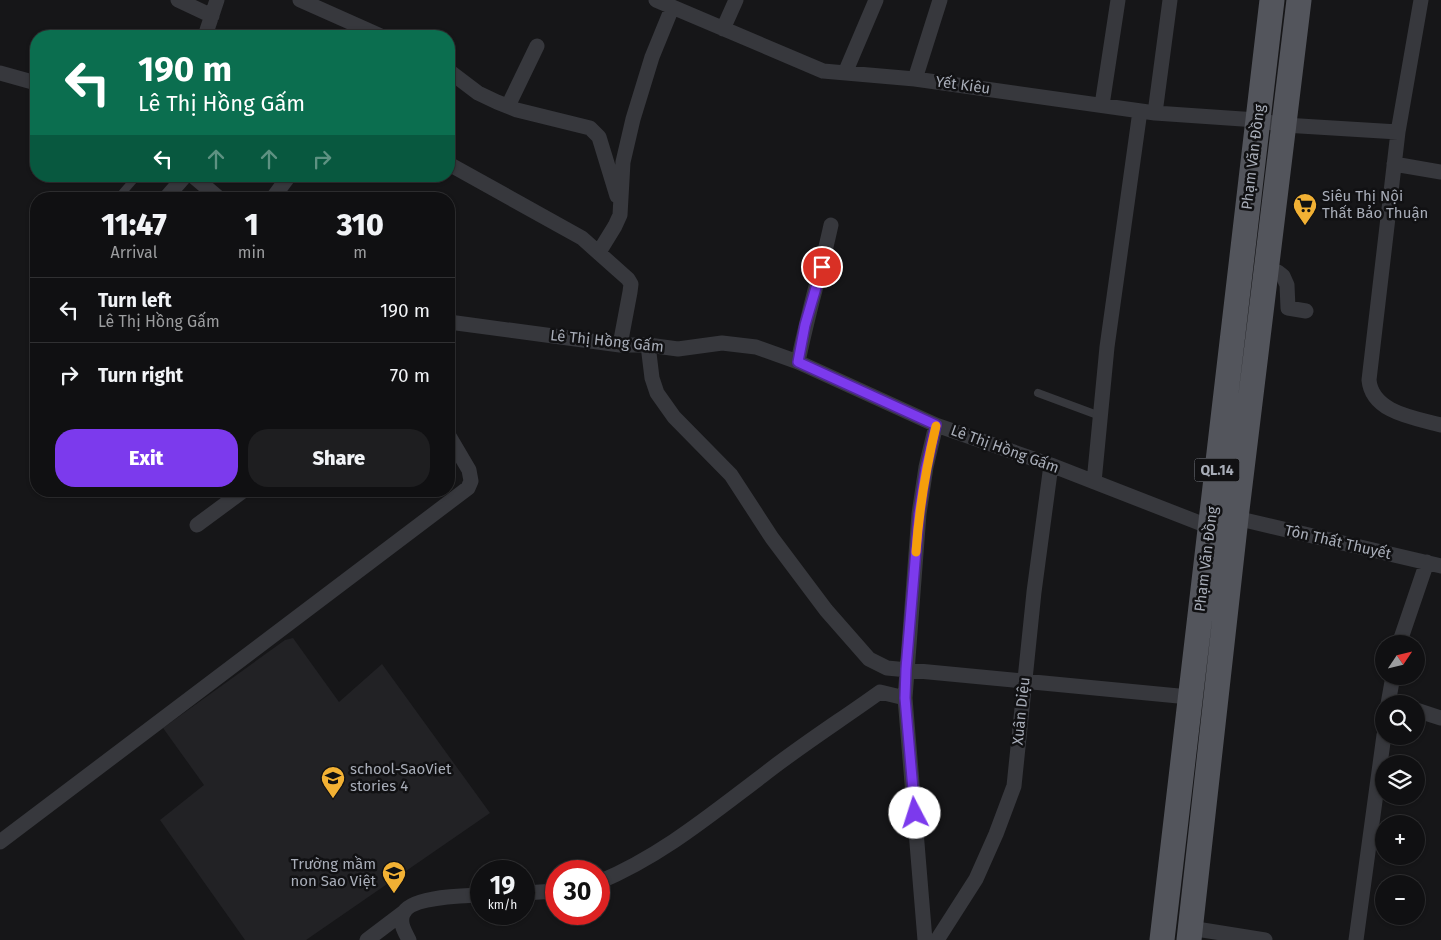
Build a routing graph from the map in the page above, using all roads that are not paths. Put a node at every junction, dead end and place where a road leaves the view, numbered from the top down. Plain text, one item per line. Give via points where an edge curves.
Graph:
1 (178, 0) edge
2 (217, 0) edge
3 (300, 0) edge
4 (656, 0) edge
5 (736, 0) edge
6 (876, 0) edge
7 (940, 0) edge
8 (1118, 0) edge
9 (1170, 0) edge
10 (1272, 0) edge
11 (1299, 0) edge
12 (1421, 0) edge
13 (672, 8) junction
14 (212, 16) junction
15 (723, 29) junction
16 (207, 30) edge
17 (368, 30) edge
18 (537, 46) dead end
19 (845, 73) junction
20 (455, 75) edge
21 (2, 77) edge
22 (916, 79) junction
23 (30, 82) edge
24 (1102, 105) junction
25 (508, 106) junction
26 (1147, 112) junction
27 (1258, 120) junction
28 (1284, 125) junction
29 (1398, 132) junction
30 (1394, 164) junction
31 (455, 167) edge
32 (1441, 172) edge
33 (132, 182) edge
34 (180, 182) edge
35 (200, 182) edge
36 (123, 192) edge
37 (170, 192) edge
38 (212, 192) edge
39 (620, 204) junction
40 (831, 225) dead end
41 (599, 252) junction
42 (1266, 273) junction
43 (1306, 311) dead end
44 (455, 323) edge
45 (620, 345) junction
46 (648, 345) junction
47 (798, 362) junction
48 (1038, 393) dead end
49 (1100, 416) junction
50 (936, 425) junction
51 (1441, 425) edge
52 (455, 446) edge
53 (1051, 465) junction
54 (1094, 482) junction
55 (235, 497) edge
56 (1236, 518) junction
57 (197, 525) dead end
58 (1210, 527) junction
59 (1434, 564) edge
60 (1402, 635) edge
61 (906, 669) junction
62 (1024, 681) junction
63 (1189, 697) junction
64 (905, 698) junction
65 (1425, 713) edge
66 (1441, 718) edge
67 (1383, 745) edge
68 (0, 842) edge
69 (610, 878) edge
70 (470, 895) edge
71 (404, 912) junction
72 (1190, 934) edge
73 (367, 940) edge
74 (409, 940) edge
75 (925, 940) edge
76 (937, 940) edge
77 (1162, 940) edge
78 (1266, 940) edge
79 (1356, 940) edge

1 - 14 street
2 - 14 street
3 - 17 street
4 - 13 street, Yết Kiêu
5 - 15 street
6 - 19 street
7 - 22 street
8 - 24 street
9 - 26 street
10 - 27 main road, Phạm Văn Đồng / QL.14
11 - 28 main road, Phạm Văn Đồng / QL.14
12 - 29 street
13 - 15 street, Yết Kiêu
13 - 39 street via 652,56 633,119 623,162
14 - 16 street
15 - 19 street, Yết Kiêu via 823,71
18 - 25 street
19 - 22 street, Yết Kiêu
20 - 25 street via 478,92
21 - 23 street
22 - 24 street, Yết Kiêu
24 - 26 street, Yết Kiêu
25 - 39 street via 595,132
26 - 27 street, Yết Kiêu
26 - 49 street via 1106,347
27 - 28 street, Yết Kiêu
27 - 58 main road, Phạm Văn Đồng / QL.14
28 - 29 street, Yết Kiêu
28 - 42 main road, Phạm Văn Đồng / QL.14
29 - 30 street
30 - 32 street
30 - 51 street via 1370,388 1375,398 1393,411
31 - 41 street via 570,230
33 - 36 lane
34 - 37 street
35 - 38 street
39 - 41 street via 618,221
40 - 47 street
41 - 45 street via 631,284
42 - 43 street via 1278,272 1285,280 1288,308
42 - 56 main road, Phạm Văn Đồng / QL.14
44 - 45 street, Lê Thị Hồng Gấm
45 - 46 street, Lê Thị Hồng Gấm
46 - 47 street, Lê Thị Hồng Gấm via 678,349 722,343 756,347
46 - 61 street via 657,393 674,417 731,475 772,538 826,610 869,659 887,668
47 - 50 street, Lê Thị Hồng Gấm
48 - 49 lane
49 - 54 street
50 - 53 street, Lê Thị Hồng Gấm
50 - 61 street via 919,514
52 - 68 street via 469,470 471,481 468,488
53 - 54 street, Lê Thị Hồng Gấm
53 - 62 street, Xuân Diệu
54 - 58 street, Lê Thị Hồng Gấm
55 - 57 street
56 - 59 street, Tôn Thất Thuyết
56 - 72 main road, Phạm Văn Đồng / QL.14
58 - 63 main road, Phạm Văn Đồng / QL.14
59 - 60 street
61 - 62 street
61 - 64 street
62 - 63 street
62 - 76 street, Xuân Diệu via 1014,786 976,879
63 - 77 main road, Phạm Văn Đồng / QL.14
64 - 69 street via 880,692 763,774 696,827
64 - 75 street
65 - 66 street
67 - 79 street
70 - 71 street via 443,896 419,903
71 - 73 street
71 - 74 street via 402,919
72 - 78 street

